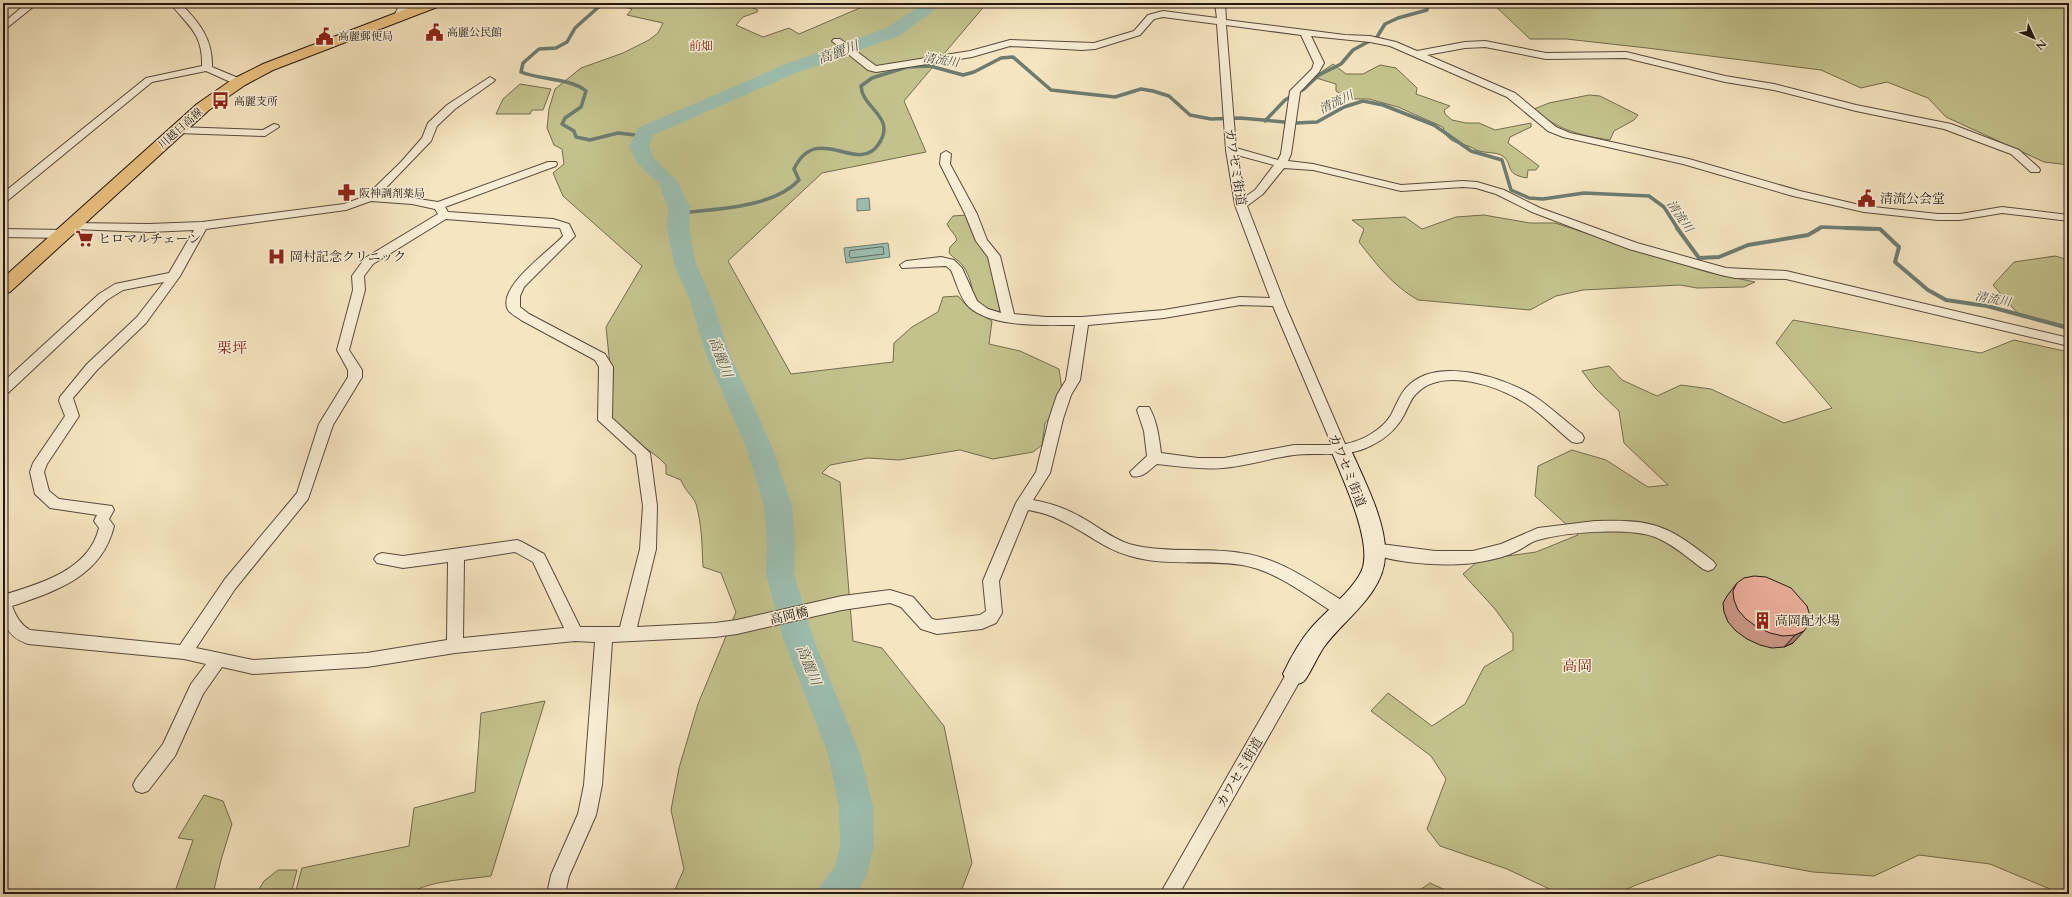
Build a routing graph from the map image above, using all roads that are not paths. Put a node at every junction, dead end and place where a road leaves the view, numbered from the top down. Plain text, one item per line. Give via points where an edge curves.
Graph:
1 (33, 3) edge
2 (175, 3) edge
3 (435, 3) edge
4 (1220, 3) edge
5 (400, 7) edge
6 (1221, 21) junction
7 (3, 28) edge
8 (1305, 33) junction
9 (837, 41) dead end
10 (1416, 54) junction
11 (207, 68) junction
12 (490, 80) dead end
13 (239, 82) junction
14 (274, 127) dead end
15 (178, 130) junction
16 (1231, 150) junction
17 (946, 154) dead end
18 (552, 164) dead end
19 (1281, 164) junction
20 (2035, 170) dead end
21 (370, 198) junction
22 (3, 199) edge
23 (1241, 205) junction
24 (441, 210) junction
25 (2069, 218) edge
26 (202, 226) junction
27 (69, 229) junction
28 (3, 233) edge
29 (906, 265) dead end
30 (174, 276) junction
31 (3, 288) edge
32 (1278, 302) junction
33 (1008, 317) junction
34 (1082, 321) junction
35 (2069, 342) edge
36 (3, 390) edge
37 (1144, 410) dead end
38 (1578, 438) dead end
39 (1341, 450) junction
40 (1154, 458) junction
41 (1137, 472) dead end
42 (1023, 503) junction
43 (1373, 549) junction
44 (456, 556) junction
45 (382, 559) dead end
46 (1708, 565) dead end
47 (1342, 609) junction
48 (627, 633) junction
49 (575, 634) junction
50 (604, 635) junction
51 (455, 646) junction
52 (184, 652) junction
53 (218, 660) junction
54 (1295, 674) joint
55 (142, 785) dead end
56 (556, 894) edge
57 (1169, 894) edge

1 - 7 street
2 - 11 street via 193,22 206,43
3 - 5 main road, 川越日高線
4 - 6 street, カワセミ街道
5 - 13 main road, 川越日高線
6 - 8 street
6 - 9 street via 1163,14 1151,17 1137,32 1095,46 1010,43 972,54 876,69 871,68
6 - 16 street, カワセミ街道
8 - 10 street via 1384,41
8 - 19 street via 1319,63 1316,70 1295,91 1286,154
10 - 20 street via 1485,44 1546,56 1626,55 1725,80 1774,87 1856,108 1947,126 2015,152
10 - 25 street via 1502,91 1552,129 1567,135 1685,161 1804,195 1864,209 1938,217 1960,217 2002,210
11 - 13 street
11 - 22 street via 149,80
12 - 21 street via 451,107 432,125 427,139 406,164
13 - 15 main road, 川越日高線 via 203,107
14 - 15 street via 266,133
15 - 27 main road, 川越日高線
16 - 19 street
16 - 23 street, カワセミ街道
17 - 33 street via 945,164 972,214 982,242 994,256
18 - 24 street
19 - 23 street via 1259,192
19 - 35 street via 1313,167 1401,188 1477,185 1632,246 1725,272 1786,275
21 - 24 street via 412,201
21 - 26 street via 346,207
23 - 32 street, カワセミ街道
24 - 48 street via 553,223 566,226 569,231 569,236 562,246 514,292 512,302 514,309 526,317 600,357 606,367 605,420 643,453 650,506 648,549
24 - 52 street via 370,261 358,276 359,290 343,350 355,370 355,377 352,386 326,424 303,495 230,584
26 - 27 street
26 - 30 street
27 - 28 street
27 - 31 main road, 川越日高線
29 - 33 street via 941,261 950,263 956,268 972,303 984,312
30 - 36 street via 119,287 103,297
30 - 52 street, 高岡橋 via 142,320 92,368 67,398 72,416 40,463 37,472 42,494 47,500 68,507 107,510 101,521 107,526 107,533 87,562 71,575 51,586 3,602 13,626 19,633 28,637
32 - 34 street via 1240,301 1164,314
32 - 39 street, カワセミ街道
33 - 34 street via 1046,322
34 - 42 street via 1073,380 1064,395 1056,419 1043,473
37 - 40 street via 1151,431
38 - 39 street via 1551,415 1510,388 1462,376 1443,376 1427,379 1413,389 1390,426 1354,447
39 - 40 street via 1304,449 1224,463
39 - 43 street, カワセミ街道 via 1371,530
40 - 41 street
42 - 47 street via 1048,508 1074,520 1113,545 1131,551 1163,557 1241,559 1260,564 1277,571
42 - 48 street, 高岡橋 via 991,581 994,614 982,622 937,627 927,624 907,602 890,596 737,627
43 - 46 street via 1449,558 1471,557 1494,553 1536,534 1553,530 1625,527 1652,530 1676,540
43 - 47 street, カワセミ街道 via 1374,566 1370,577
44 - 45 street via 403,562
44 - 49 street via 517,546 538,558
44 - 51 street
47 - 54 street, カワセミ街道 via 1312,645
48 - 50 street, 高岡橋
49 - 50 street, 高岡橋
49 - 51 street, 高岡橋
50 - 56 street via 593,785 587,815 560,875
51 - 53 street, 高岡橋 via 340,663 253,667
52 - 53 street, 高岡橋
53 - 55 street via 197,689 169,750
54 - 57 street, カワセミ街道

